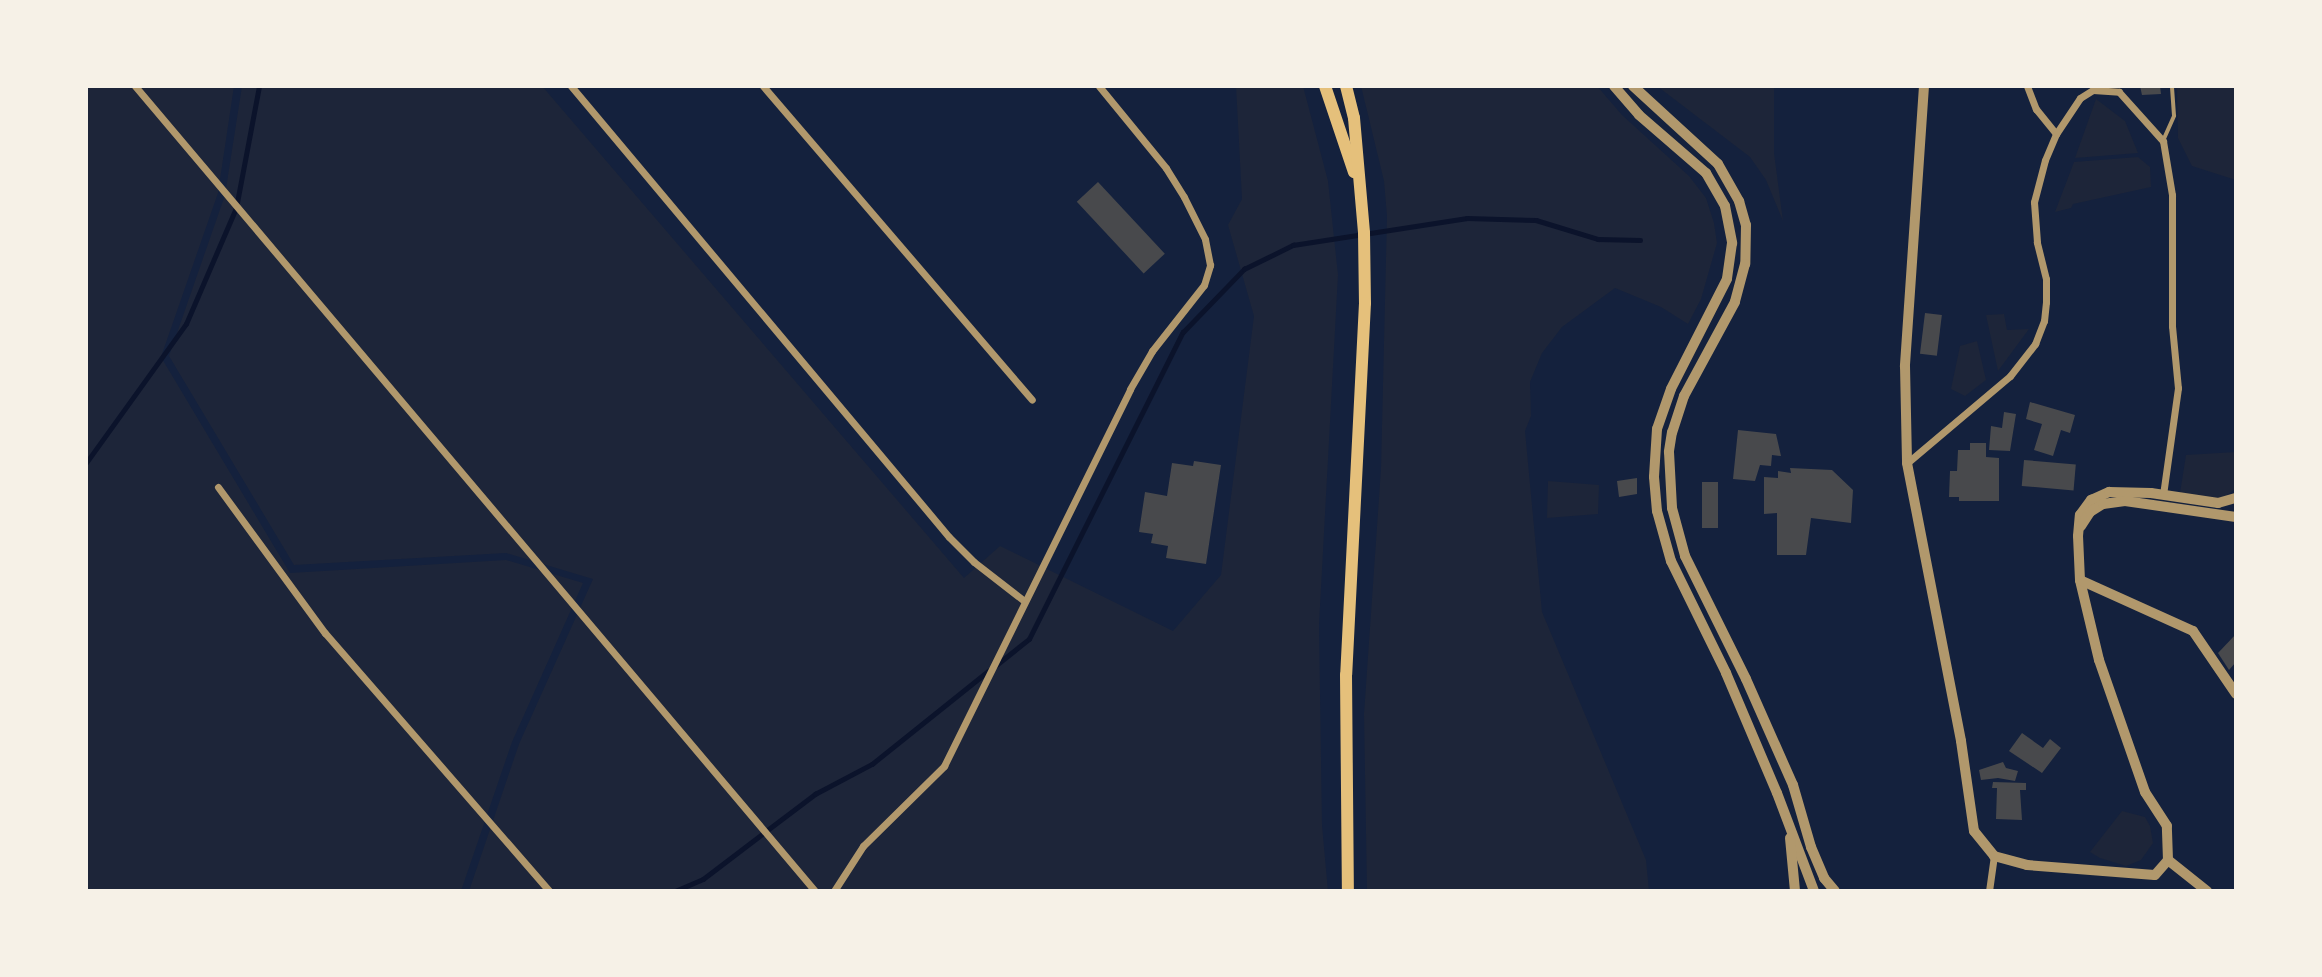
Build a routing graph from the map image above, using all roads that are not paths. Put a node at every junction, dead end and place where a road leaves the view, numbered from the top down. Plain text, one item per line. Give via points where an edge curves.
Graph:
1 (135, 86) edge
2 (571, 86) edge
3 (763, 86) edge
4 (1099, 86) edge
5 (1325, 86) edge
6 (1346, 86) edge
7 (1614, 86) edge
8 (1633, 86) edge
9 (1924, 86) edge
10 (2028, 86) edge
11 (2172, 86) edge
12 (2093, 88) edge
13 (2056, 134) junction
14 (2163, 141) junction
15 (1359, 184) junction
16 (1032, 400) dead end
17 (1908, 463) junction
18 (218, 487) dead end
19 (2163, 495) junction
20 (2236, 498) edge
21 (2236, 517) edge
22 (2078, 537) junction
23 (2080, 580) junction
24 (1023, 600) junction
25 (2236, 694) edge
26 (1777, 793) junction
27 (1994, 856) junction
28 (2168, 860) junction
29 (549, 891) edge
30 (815, 891) edge
31 (834, 891) edge
32 (1348, 891) edge
33 (1795, 891) edge
34 (1814, 891) edge
35 (1835, 891) edge
36 (1989, 891) edge
37 (2207, 891) edge

1 - 30 street
2 - 24 street via 949,537
3 - 16 street
4 - 24 street via 1166,168 1205,239 1210,265 1191,306 1152,351 1135,380
5 - 15 highway
6 - 15 highway via 1354,118
7 - 26 street via 1639,115 1706,173 1725,206 1731,228 1731,262 1721,296 1663,406 1655,440 1654,477 1657,511 1671,561
8 - 35 street via 1718,164 1740,201 1746,225 1745,264 1735,302 1677,411 1669,452 1672,508 1685,555 1746,679 1793,785 1824,878
9 - 17 street via 1905,366
10 - 13 street via 2036,109
11 - 14 lane via 2174,116
12 - 13 street via 2080,98
12 - 14 street via 2119,92
13 - 17 street via 2034,202 2046,291 2044,321 2035,344 2010,376
14 - 19 street via 2172,195 2172,326 2178,388
15 - 32 highway via 1365,303 1346,675
17 - 27 street via 1974,831
18 - 29 street via 325,633
19 - 20 street via 2218,503
19 - 22 street via 2125,490 2099,496 2084,507
21 - 22 street via 2150,503 2111,502 2090,512
22 - 23 street
23 - 25 street via 2193,631
23 - 28 street via 2098,660 2145,792 2168,826
24 - 31 street via 944,766 863,846
26 - 33 street via 1790,836
26 - 34 street
27 - 28 street via 2027,865 2155,875
27 - 36 street
28 - 37 street

